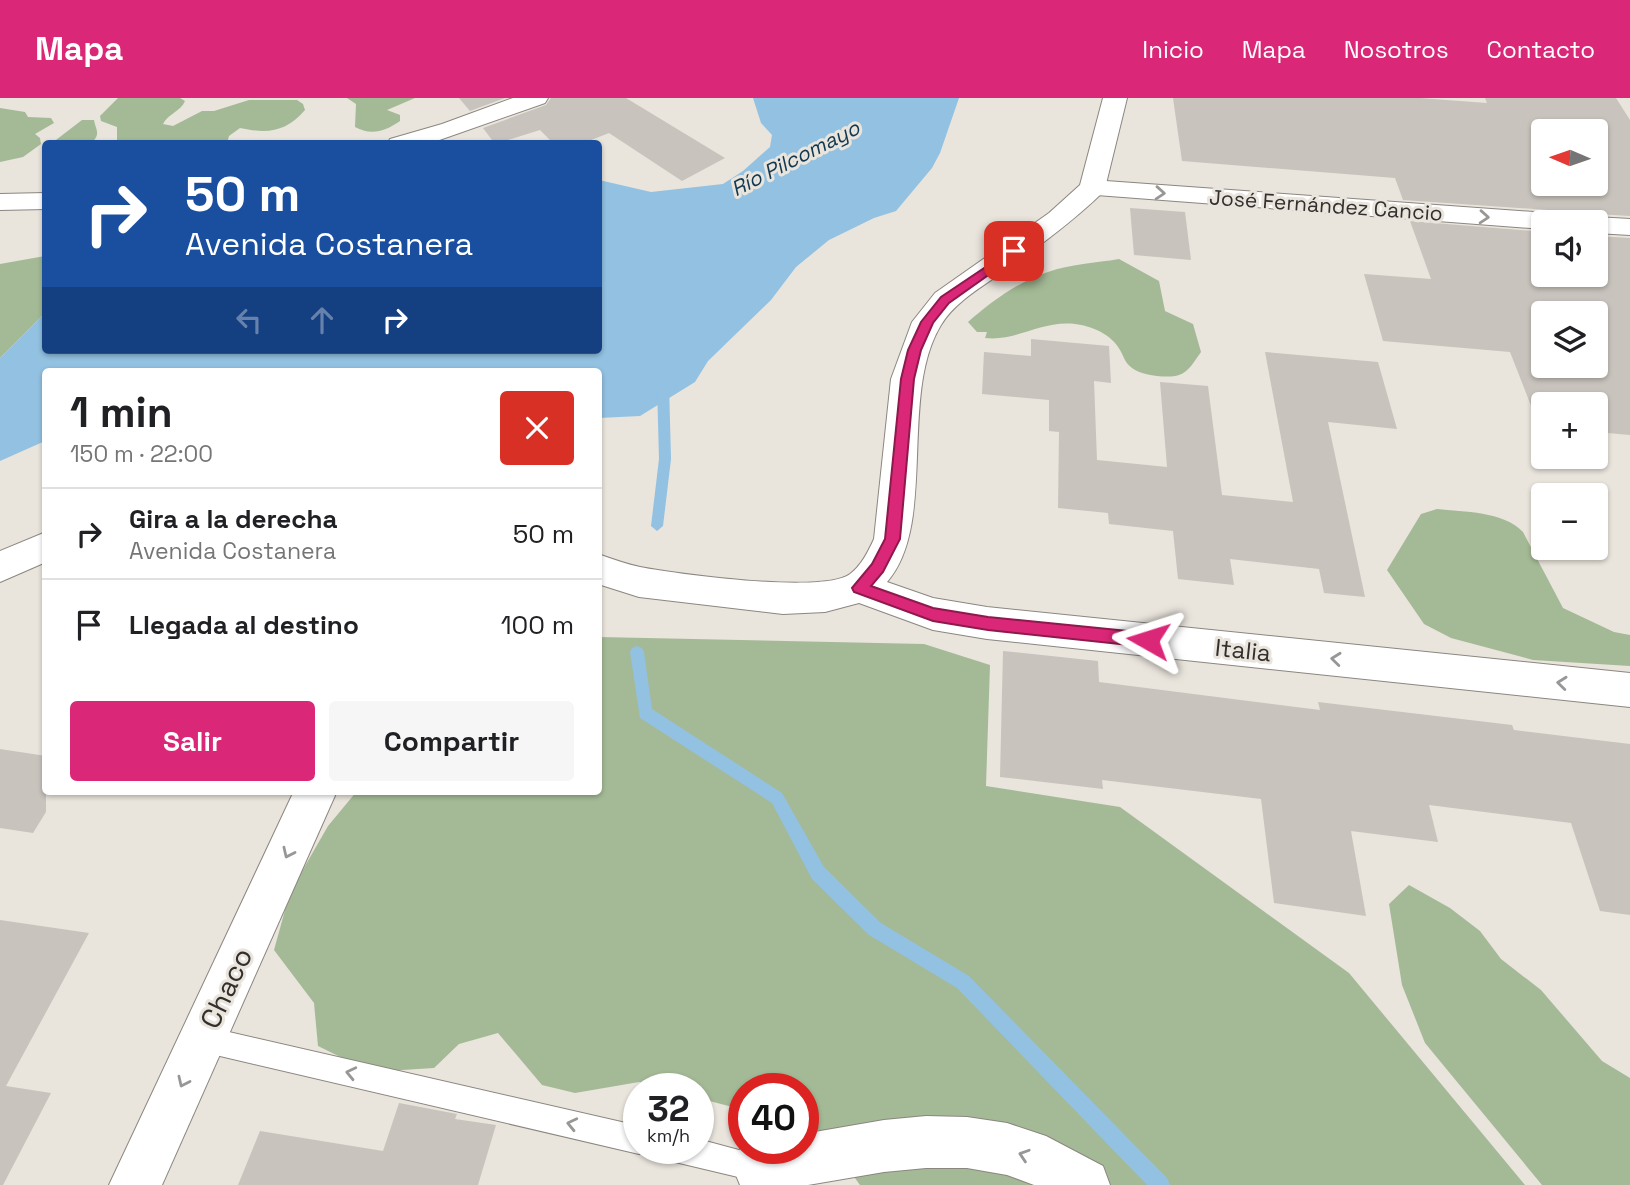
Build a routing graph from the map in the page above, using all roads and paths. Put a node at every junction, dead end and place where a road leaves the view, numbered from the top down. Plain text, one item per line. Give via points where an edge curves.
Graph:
1 (536, 98) edge
2 (1115, 98) edge
3 (413, 140) edge
4 (1092, 188) junction
5 (42, 201) edge
6 (0, 202) edge
7 (1531, 220) edge
8 (1608, 226) edge
9 (1630, 227) edge
10 (42, 548) edge
11 (0, 567) edge
12 (602, 570) edge
13 (860, 588) junction
14 (1630, 690) edge
15 (314, 795) edge
16 (202, 1039) junction
17 (623, 1136) edge
18 (714, 1157) edge
19 (759, 1168) joint
20 (135, 1185) edge
21 (1084, 1185) edge

1 - 3 street
2 - 4 street
4 -> 7 street, José Fernández Cancio
4 - 13 street via 1059,219 945,300 927,322 907,379 892,539 878,568
5 - 6 street
8 - 9 street
10 - 11 street
12 - 13 street via 639,582 783,599 825,597
14 -> 13 street, Italia via 988,624 933,614
15 -> 16 street, Chaco
17 -> 16 lane
16 -> 20 street, Chaco
18 - 19 lane
21 -> 19 street via 1060,1167 993,1145 953,1139 882,1145

